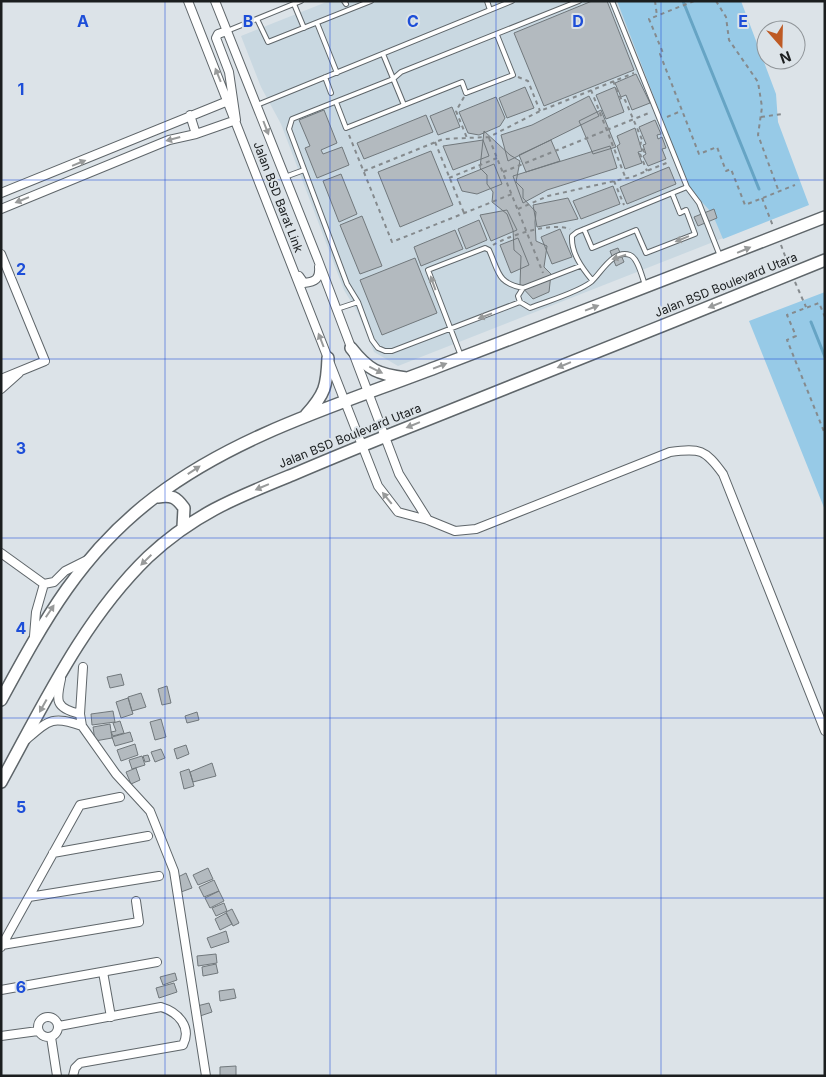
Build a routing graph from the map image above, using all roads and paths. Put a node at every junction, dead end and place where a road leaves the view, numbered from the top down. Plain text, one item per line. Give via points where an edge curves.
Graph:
1 (188, 1) edge
2 (215, 1) edge
3 (301, 1) edge
4 (371, 1) edge
5 (486, 1) edge
6 (512, 1) edge
7 (579, 1) edge
8 (612, 1) edge
9 (655, 1) edge
10 (694, 1) edge
11 (716, 1) edge
12 (294, 4) junction
13 (490, 10) junction
14 (657, 16) junction
15 (257, 18) junction
16 (317, 23) junction
17 (304, 28) junction
18 (227, 31) junction
19 (497, 34) junction
20 (383, 54) junction
21 (640, 70) junction
22 (336, 73) junction
23 (513, 74) junction
24 (325, 77) junction
25 (393, 79) junction
26 (614, 81) junction
27 (591, 90) junction
28 (332, 92) dead end
29 (466, 93) junction
30 (228, 101) junction
31 (336, 102) junction
32 (257, 105) junction
33 (404, 105) junction
34 (656, 110) junction
35 (540, 111) junction
36 (682, 111) junction
37 (782, 114) dead end
38 (190, 116) junction
39 (761, 117) junction
40 (236, 120) junction
41 (633, 120) junction
42 (660, 120) junction
43 (346, 128) junction
44 (607, 130) junction
45 (196, 134) junction
46 (489, 137) junction
47 (466, 138) junction
48 (435, 142) junction
49 (497, 158) junction
50 (676, 159) junction
51 (304, 170) junction
52 (647, 171) junction
53 (364, 172) junction
54 (503, 172) junction
55 (285, 177) junction
56 (449, 178) junction
57 (626, 179) junction
58 (614, 181) junction
59 (795, 185) dead end
60 (687, 187) junction
61 (779, 192) junction
62 (1, 193) edge
63 (672, 193) junction
64 (512, 194) junction
65 (762, 198) junction
66 (1, 208) edge
67 (518, 209) junction
68 (627, 212) junction
69 (464, 213) junction
70 (825, 217) edge
71 (584, 229) junction
72 (527, 232) junction
73 (577, 232) junction
74 (777, 236) junction
75 (489, 250) junction
76 (1, 254) edge
77 (721, 258) junction
78 (318, 260) junction
79 (825, 260) edge
80 (580, 266) junction
81 (294, 270) junction
82 (792, 274) junction
83 (546, 280) junction
84 (592, 280) junction
85 (646, 287) junction
86 (523, 288) junction
87 (358, 302) junction
88 (520, 302) junction
89 (806, 308) junction
90 (337, 309) junction
91 (825, 317) edge
92 (450, 329) junction
93 (351, 348) junction
94 (328, 358) junction
95 (461, 358) junction
96 (22, 370) junction
97 (1, 378) edge
98 (409, 378) junction
99 (1, 389) edge
100 (367, 394) junction
101 (344, 402) junction
102 (305, 416) junction
103 (825, 434) edge
104 (384, 436) junction
105 (361, 445) junction
106 (154, 498) junction
107 (428, 520) junction
108 (183, 527) junction
109 (1, 553) edge
110 (89, 559) junction
111 (44, 584) junction
112 (34, 638) junction
113 (83, 667) dead end
114 (63, 669) junction
115 (1, 700) edge
116 (80, 714) junction
117 (82, 726) junction
118 (825, 731) edge
119 (23, 742) junction
120 (1, 782) edge
121 (120, 797) dead end
122 (148, 836) dead end
123 (53, 853) junction
124 (159, 876) dead end
125 (29, 897) junction
126 (136, 901) dead end
127 (2, 946) edge
128 (158, 962) dead end
129 (103, 972) junction
130 (1, 990) edge
131 (111, 1016) junction
132 (59, 1026) junction
133 (38, 1031) junction
134 (1, 1036) edge
135 (51, 1037) junction
136 (57, 1076) edge
137 (73, 1076) edge
138 (206, 1076) edge

30 -> 1 street, Jalan BSD Barat Link
2 - 18 street, Jalan BSD Barat Link
3 - 12 lane
4 - 16 lane
5 - 13 lane
6 - 13 lane
7 - 19 lane
8 - 21 lane
9 - 14 path
10 - 14 path
11 - 39 path via 726,17 729,40 758,82
12 - 15 lane
12 - 17 lane
13 - 20 lane
14 - 36 path via 649,19
15 - 17 lane via 268,42
15 - 18 lane
16 - 17 lane
16 - 22 lane
18 - 32 street, Jalan BSD Barat Link
18 - 40 street via 216,38 229,72
19 - 23 lane
19 - 25 lane via 401,72
20 - 22 lane
20 - 25 lane
21 - 26 path
21 - 34 lane
22 - 24 lane
23 - 29 lane
23 - 35 path via 528,81
24 - 28 lane
24 - 32 lane
25 - 31 lane
25 - 33 lane
26 - 27 path
26 - 41 path
27 - 35 path
27 - 44 path
29 - 33 lane via 462,82
29 - 47 path via 456,111
30 - 38 street
30 - 40 street, Jalan BSD Barat Link
31 - 43 lane
31 - 51 lane via 292,119 290,123 289,129
32 -> 55 street, Jalan BSD Barat Link
33 - 43 lane
34 - 41 path
34 - 42 lane
35 - 46 path
36 - 42 path
36 - 65 path via 699,154 717,147 726,171 731,169 745,205
37 - 39 path
38 - 45 street
62 -> 38 street
39 - 61 path via 758,135
40 - 45 street
40 - 81 street, Jalan BSD Barat Link
41 - 44 path
41 - 52 path via 642,142 644,152 640,154
42 - 50 lane
43 - 53 path
44 - 54 path
44 - 57 path
45 -> 66 street via 169,140
46 - 47 path
46 - 49 path
47 - 48 path
48 - 53 path
48 - 56 path
49 - 54 path
49 - 56 path
50 - 52 path
50 - 60 lane
51 - 55 lane
51 - 87 lane via 347,284
52 - 57 path
53 - 69 path via 392,242
54 - 64 path
55 - 78 street, Jalan BSD Barat Link
56 - 69 path
57 - 58 path
58 - 67 path via 548,196
58 - 68 path
59 - 61 path
60 - 63 lane
60 - 77 lane via 699,203
61 - 65 path
63 - 68 lane
63 -> 71 lane via 680,212 686,210 695,234 646,254 636,230 592,248
64 - 67 path
64 - 69 path
65 - 74 path
67 - 72 path
68 - 71 lane
70 - 74 main road
71 - 73 lane
72 - 73 path via 562,226
72 - 75 path via 495,244
72 - 83 path
73 - 80 lane via 572,236 572,243
77 -> 74 main road
74 - 82 path
75 - 86 lane via 503,281
92 -> 75 lane via 428,270 485,248
76 - 96 street via 45,362
77 - 85 main road
78 - 81 street via 320,274 317,280 304,283
78 - 90 street, Jalan BSD Barat Link
79 - 82 main road, Jalan BSD Boulevard Utara
80 - 83 lane
80 - 84 lane
94 -> 81 street, Jalan BSD Barat Link
82 - 89 path
82 -> 104 main road, Jalan BSD Boulevard Utara
83 - 86 lane
85 -> 84 lane via 634,258 629,254 611,259
84 - 88 lane via 530,308
95 -> 85 main road
86 - 88 lane via 518,296
87 - 90 lane
87 - 92 lane via 372,340 385,352
88 -> 92 lane
89 - 91 path via 819,303
89 - 103 path via 787,315 796,336 787,340
90 - 93 street, Jalan BSD Barat Link
92 - 95 lane
93 -> 98 main road via 364,364 384,374
93 - 100 street, Jalan BSD Barat Link
94 - 101 street, Jalan BSD Barat Link
94 - 102 main road via 327,383 321,399
98 -> 95 main road
96 - 97 street
96 - 99 street
98 - 100 main road
100 - 101 main road
100 - 104 street, Jalan BSD Barat Link
101 - 102 main road
101 - 105 street, Jalan BSD Barat Link
106 -> 102 main road via 197,468
104 - 105 main road, Jalan BSD Boulevard Utara
104 - 107 street, Jalan BSD Barat Link via 399,474
107 -> 105 street, Jalan BSD Barat Link via 398,512 378,486
105 -> 108 main road, Jalan BSD Boulevard Utara via 216,506
106 - 108 main road via 170,495 177,499 184,508
106 - 110 main road
107 - 118 street, Jalan BSD Barat Link via 454,531 476,529 670,452 695,448 712,459 724,474
108 -> 114 main road, Jalan BSD Boulevard Utara via 119,587
109 - 111 street
110 - 111 street via 66,571 54,582
112 -> 110 main road
111 - 112 street via 36,612
112 - 115 main road
113 - 116 street
114 - 116 street via 59,704 65,711
114 -> 119 main road, Jalan BSD Boulevard Utara
116 - 117 street
117 - 119 street via 53,719
117 - 138 street via 116,774 150,811 170,862
119 - 120 main road, Jalan BSD Boulevard Utara
121 - 123 street via 80,805
122 - 123 street
123 - 125 street
124 - 125 street
125 - 127 street
126 - 127 street via 139,922
128 - 129 street
129 - 130 street
129 - 131 street
131 - 132 street
131 - 137 street via 160,1007 172,1010 186,1029 187,1038 183,1045 80,1063
132 - 133 street via 50,1016 42,1018
132 - 135 street
133 - 134 street
133 - 135 street
135 - 136 street

